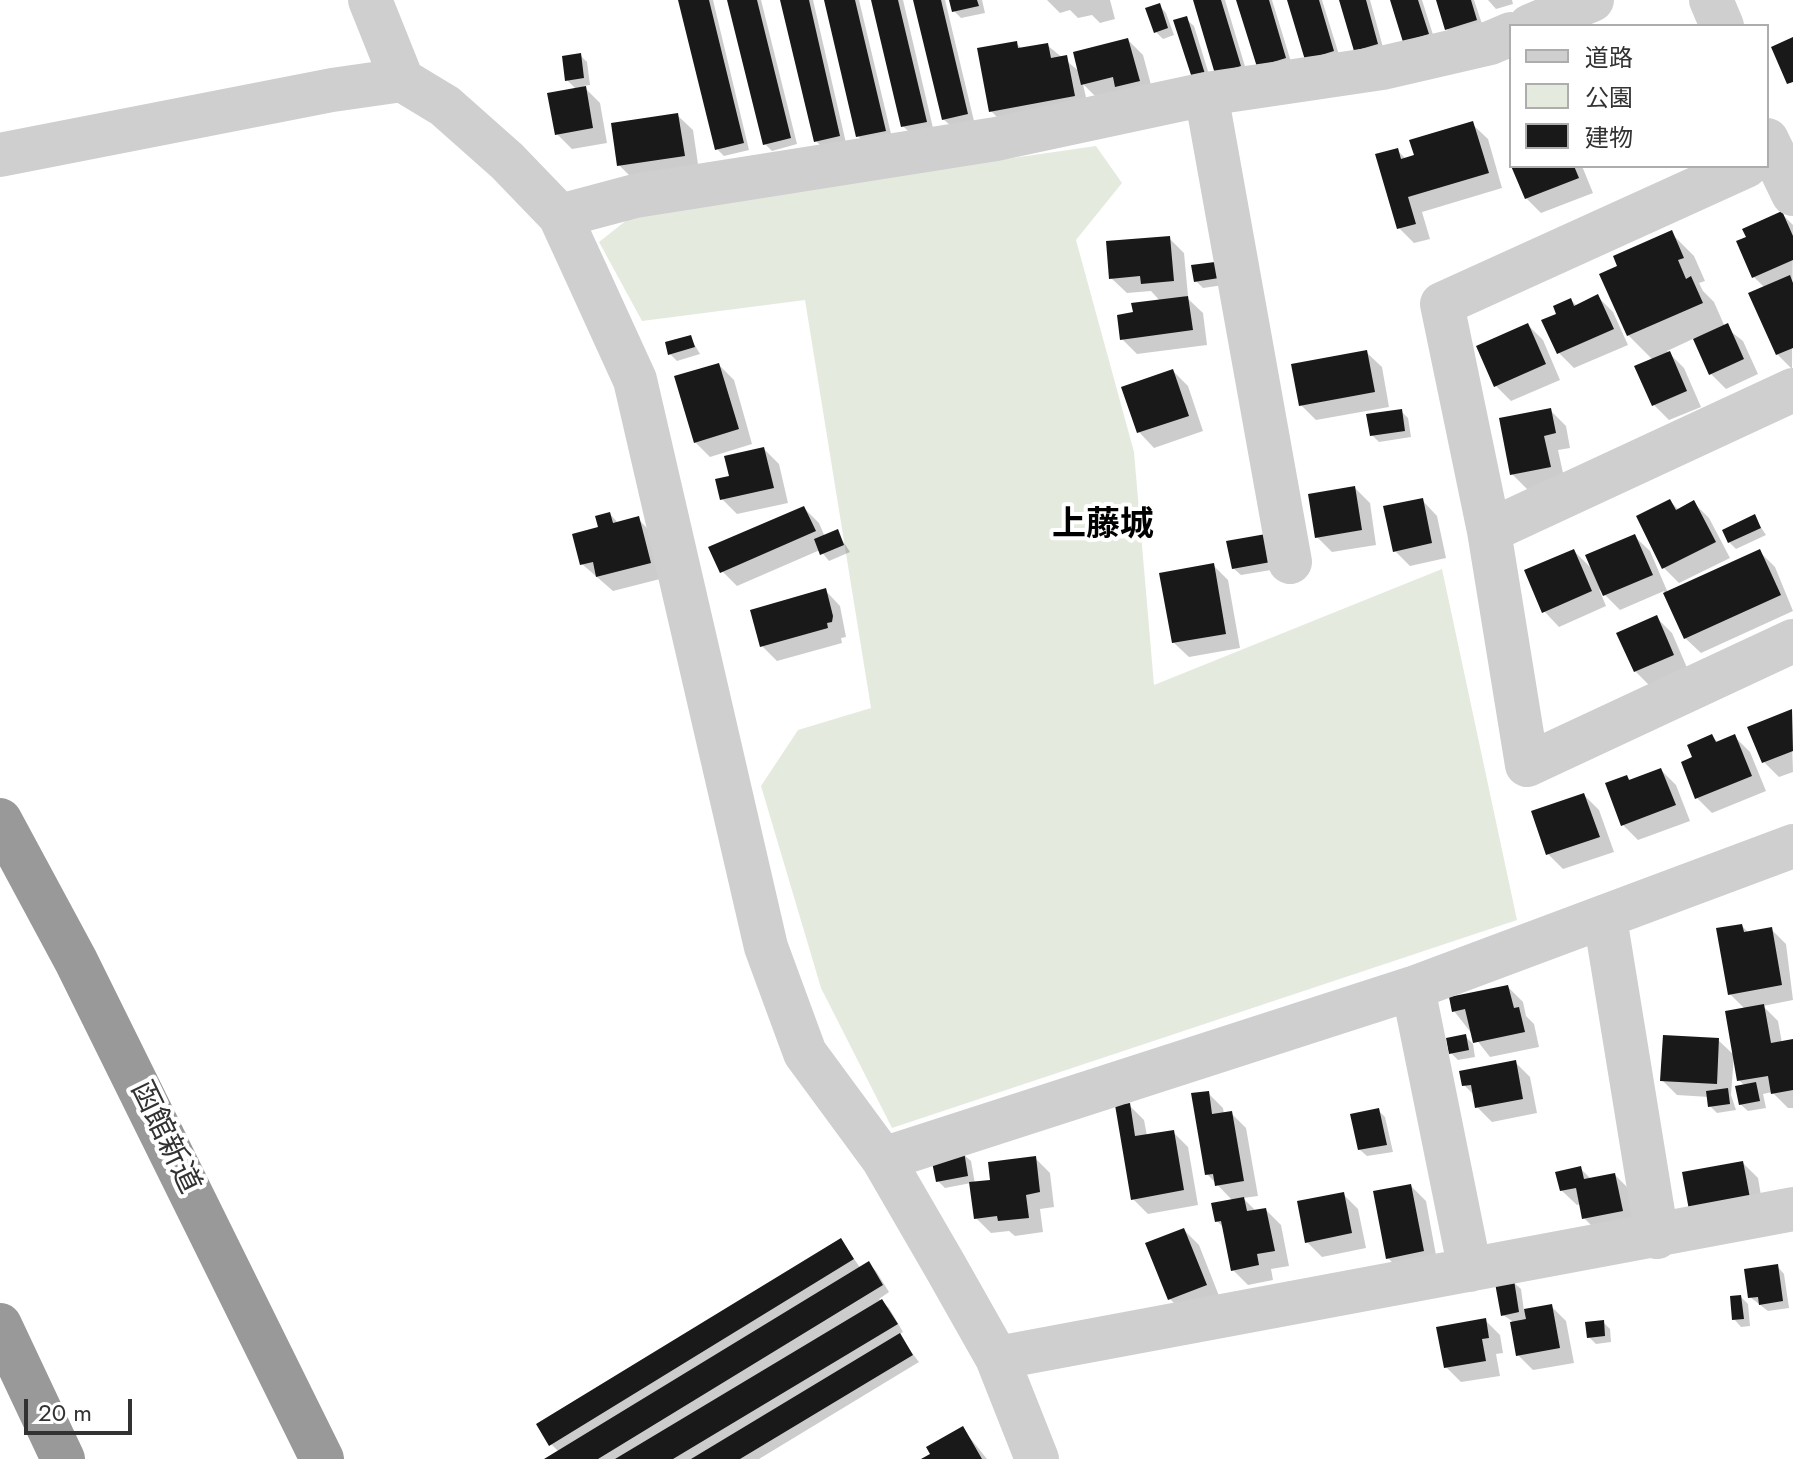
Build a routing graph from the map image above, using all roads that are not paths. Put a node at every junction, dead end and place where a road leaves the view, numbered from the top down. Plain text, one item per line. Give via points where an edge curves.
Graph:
1 (370, 0) edge
2 (1592, 0) edge
3 (1711, 0) edge
4 (1535, 24) edge
5 (1721, 24) edge
6 (1509, 35) edge
7 (402, 80) junction
8 (1206, 94) junction
9 (0, 155) edge
10 (1769, 162) edge
11 (1733, 168) edge
12 (1793, 194) edge
13 (560, 216) junction
14 (1793, 390) edge
15 (1489, 531) junction
16 (1290, 562) dead end
17 (1793, 641) edge
18 (0, 820) edge
19 (1792, 854) edge
20 (1605, 918) junction
21 (1413, 988) junction
22 (883, 1159) junction
23 (1793, 1209) edge
24 (1657, 1237) junction
25 (1470, 1270) junction
26 (0, 1325) edge
27 (997, 1358) junction
28 (0, 1390) edge
29 (30, 1459) edge
30 (63, 1459) edge
31 (322, 1459) edge
32 (1037, 1459) edge

1 - 7 street
2 - 4 street
3 - 5 street
6 - 8 street via 1382,68
7 - 9 street
7 - 13 street via 445,106
8 - 13 street via 996,139 635,196
8 - 16 street
10 - 12 street
11 - 15 street via 1442,304
13 - 22 street via 635,380 766,947 805,1053
14 - 15 street
15 - 17 street via 1527,765
18 - 31 highway, 函館新道 via 76,961
19 - 20 street
20 - 21 street
20 - 24 street
21 - 22 street
21 - 25 street
22 - 27 street
23 - 24 street
24 - 25 street
25 - 27 street
26 - 30 highway
27 - 32 street
28 - 29 highway

